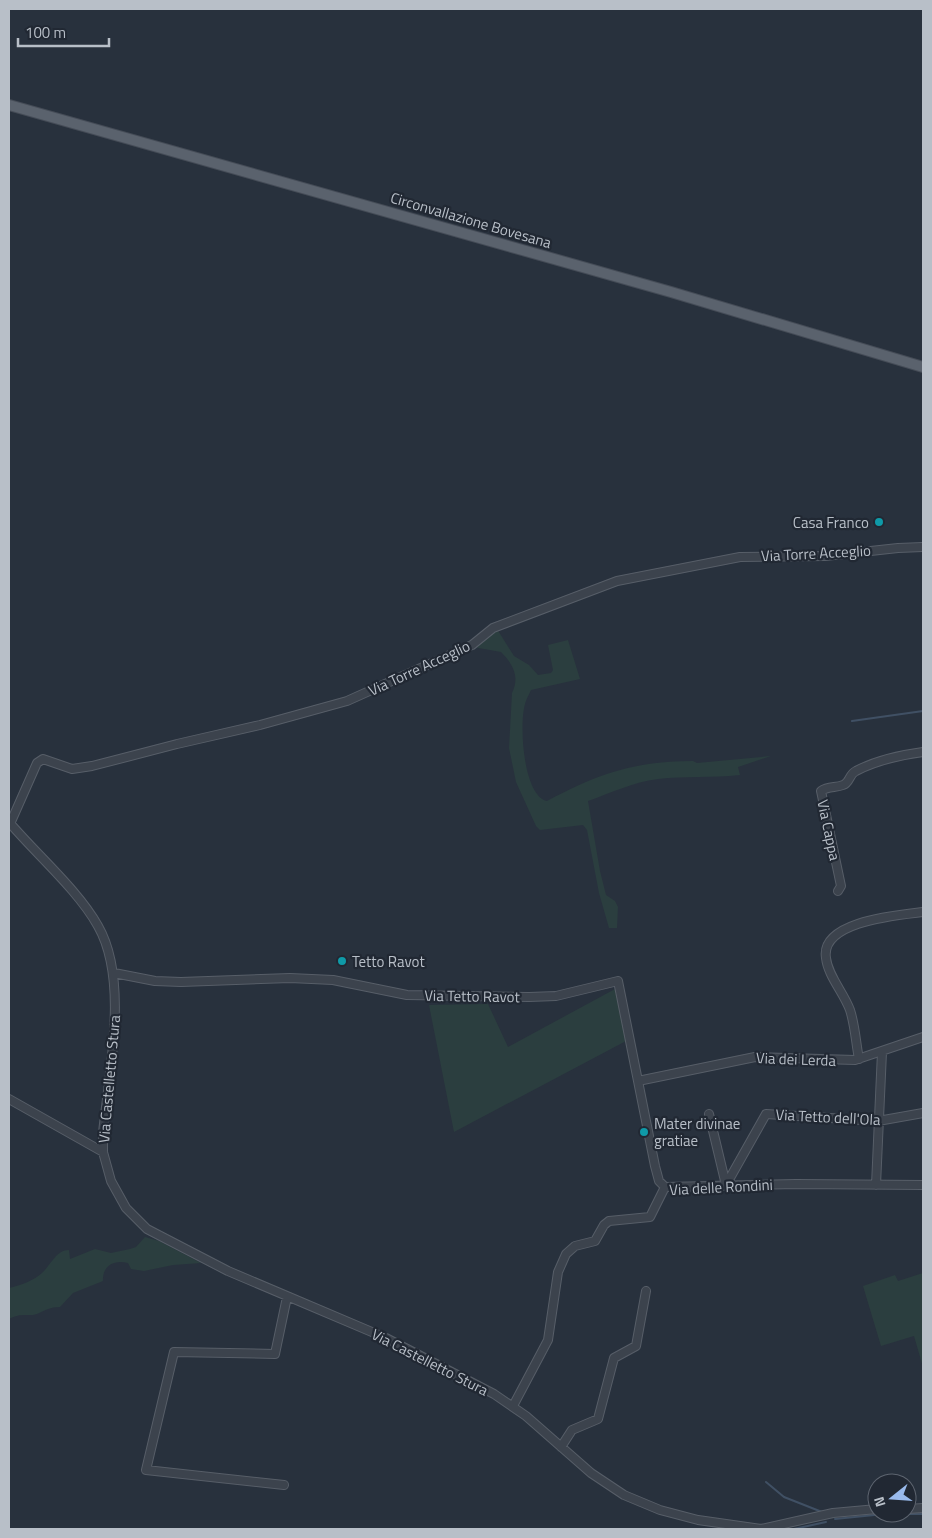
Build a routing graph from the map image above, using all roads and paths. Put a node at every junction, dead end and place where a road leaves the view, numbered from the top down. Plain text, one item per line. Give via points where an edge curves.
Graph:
1 (9, 105) edge
2 (923, 368) edge
3 (923, 547) edge
4 (923, 752) edge
5 (10, 823) edge
6 (838, 891) dead end
7 (923, 912) edge
8 (114, 973) junction
9 (923, 1037) edge
10 (882, 1052) junction
11 (859, 1059) junction
12 (638, 1081) junction
13 (9, 1099) edge
14 (923, 1113) edge
15 (709, 1114) dead end
16 (878, 1121) junction
17 (103, 1152) junction
18 (726, 1185) junction
19 (876, 1185) junction
20 (923, 1185) edge
21 (665, 1187) junction
22 (646, 1291) dead end
23 (287, 1297) junction
24 (513, 1406) junction
25 (561, 1447) junction
26 (284, 1485) dead end
27 (867, 1510) edge
28 (762, 1529) edge

1 - 2 main road, Circonvallazione Bovesana via 672,292
3 - 5 street, Via Torre Acceglio via 825,556 740,557 617,580 493,628 472,645 347,701 92,766 72,769 43,759 37,763
4 - 6 street, Via Cappa via 865,767 852,772 843,786 821,791 841,886
5 - 8 street, Via Castelletto Stura via 98,925
7 - 11 street via 872,919 837,934 827,946 826,962 850,1011
8 - 12 street, Via Tetto Ravot via 155,981 182,982 325,979 407,995 529,997 556,996 616,980 620,983
8 - 17 street, Via Castelletto Stura via 115,1008
9 - 10 street, Via dei Lerda
10 - 11 street, Via dei Lerda
10 - 16 street
11 - 12 street, Via dei Lerda via 755,1057
12 - 21 street, Via Tetto Ravot via 659,1181
13 - 17 street
14 - 16 street, Via Tetto dell'Ola
15 - 18 street
16 - 18 street, Via Tetto dell'Ola via 766,1114
16 - 19 street
17 - 23 street, Via Castelletto Stura via 117,1194 147,1229 192,1254
18 - 19 street, Via delle Rondini
18 - 21 street, Via delle Rondini
19 - 20 street, Via delle Rondini
21 - 24 street, Via delle Rondini via 650,1217 609,1221 595,1241 575,1246 566,1254 558,1272 548,1340
22 - 25 street via 636,1346 614,1358 598,1419 572,1430
23 - 24 street, Via Castelletto Stura via 414,1351
23 - 26 street via 275,1354 174,1352 146,1470
24 - 25 street, Via Castelletto Stura
25 - 28 street, Via Castelletto Stura via 610,1487 649,1506 698,1520
27 - 28 street, Via Castelletto Stura via 833,1513

